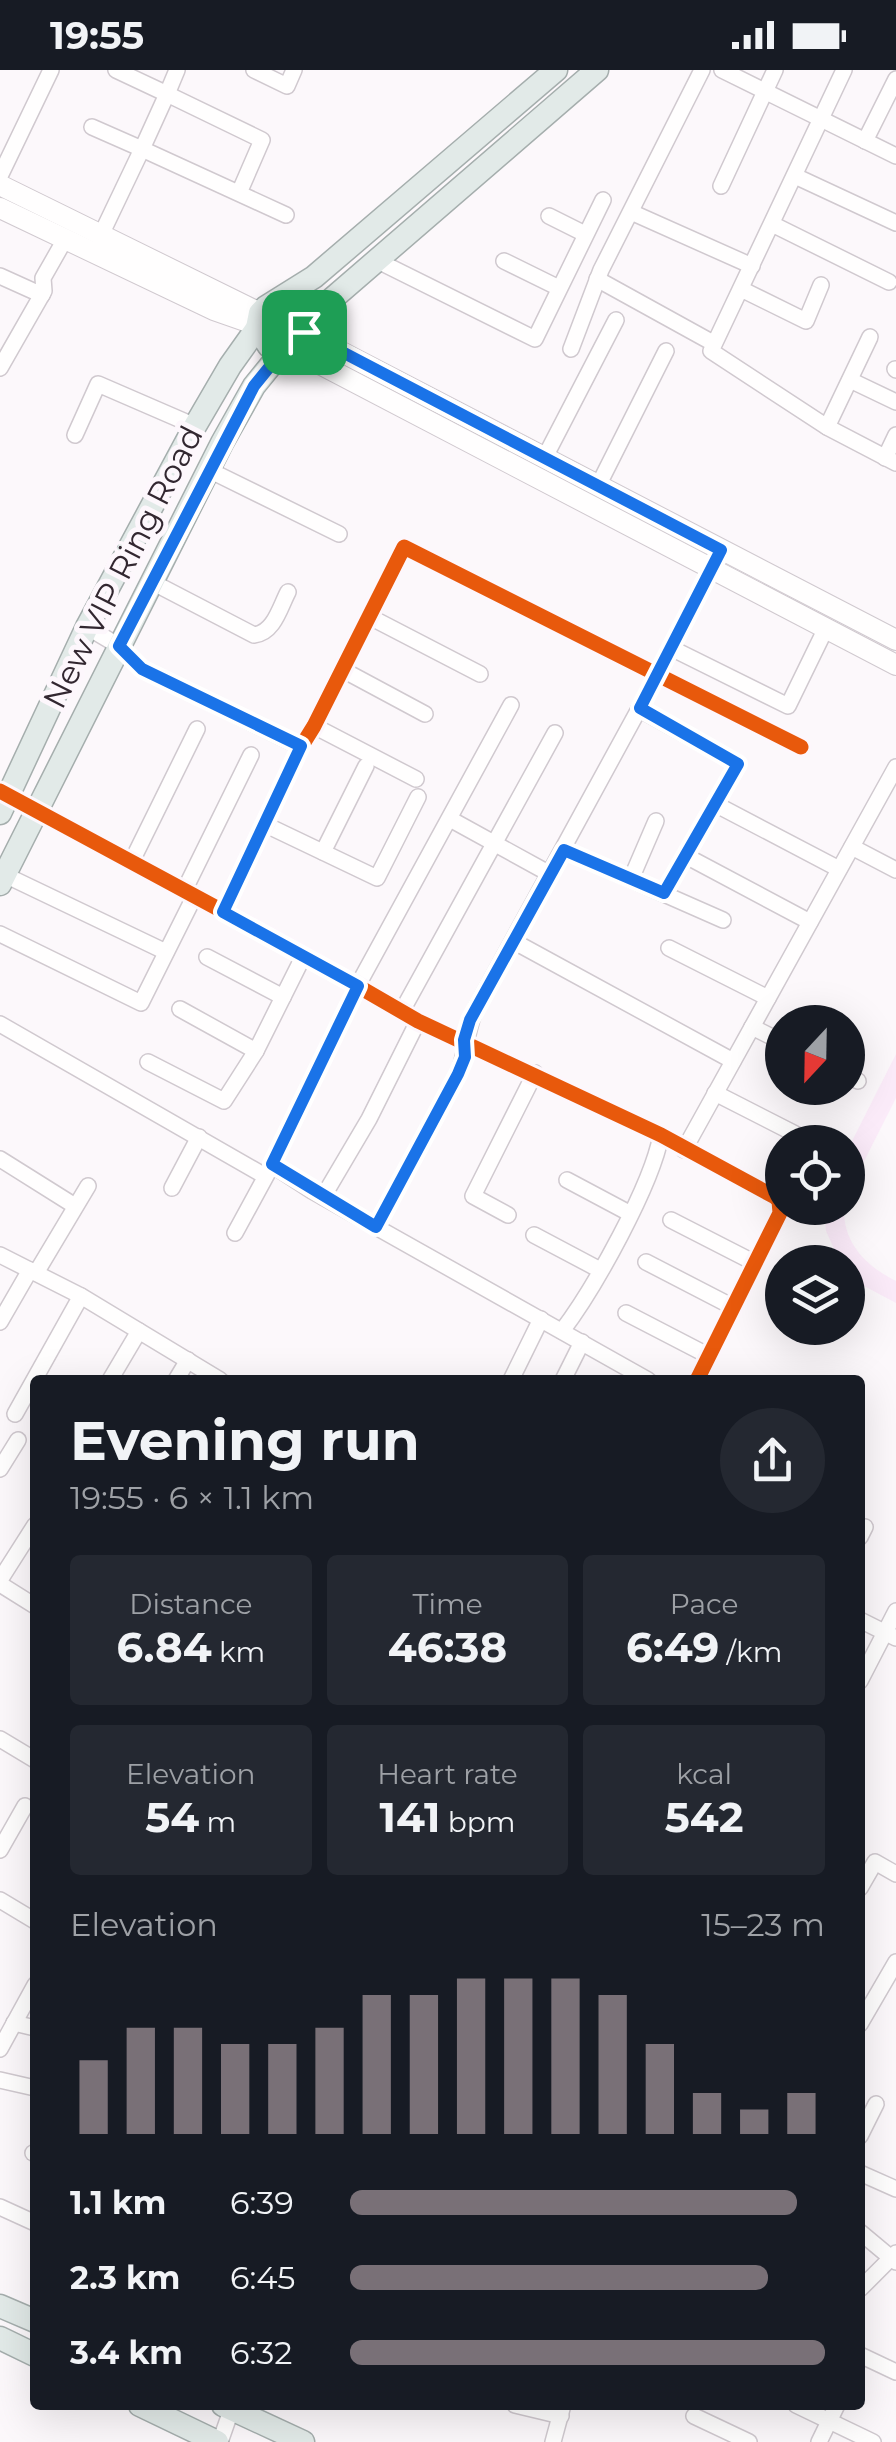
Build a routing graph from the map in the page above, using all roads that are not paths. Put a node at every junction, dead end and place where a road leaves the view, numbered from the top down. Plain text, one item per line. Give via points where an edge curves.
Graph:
1 (51, 70) edge
2 (116, 70) edge
3 (177, 70) edge
4 (254, 70) edge
5 (294, 70) edge
6 (556, 70) edge
7 (597, 70) edge
8 (702, 70) edge
9 (722, 70) edge
10 (775, 70) edge
11 (844, 70) edge
12 (896, 79) edge
13 (765, 91) junction
14 (167, 94) junction
15 (822, 120) junction
16 (92, 127) dead end
17 (866, 141) junction
18 (142, 150) junction
19 (896, 156) edge
20 (0, 176) edge
21 (795, 176) junction
22 (0, 185) edge
23 (720, 186) dead end
24 (239, 194) junction
25 (603, 200) dead end
26 (0, 208) edge
27 (631, 212) junction
28 (286, 215) dead end
29 (549, 216) dead end
30 (772, 224) junction
31 (896, 224) edge
32 (585, 234) junction
33 (101, 235) junction
34 (64, 241) junction
35 (378, 261) junction
36 (504, 261) dead end
37 (752, 266) junction
38 (0, 276) edge
39 (597, 279) junction
40 (889, 282) dead end
41 (821, 285) dead end
42 (559, 288) junction
43 (741, 289) junction
44 (42, 295) junction
45 (262, 317) junction
46 (616, 320) dead end
47 (870, 336) dead end
48 (295, 340) junction
49 (713, 343) junction
50 (571, 349) dead end
51 (666, 351) dead end
52 (0, 368) edge
53 (850, 380) junction
54 (896, 402) edge
55 (195, 426) junction
56 (827, 427) junction
57 (896, 434) edge
58 (76, 435) dead end
59 (545, 456) junction
60 (891, 460) edge
61 (209, 470) junction
62 (599, 484) junction
63 (339, 534) dead end
64 (716, 559) junction
65 (152, 582) junction
66 (288, 592) dead end
67 (370, 617) junction
68 (87, 627) junction
69 (826, 628) junction
70 (896, 640) edge
71 (119, 646) junction
72 (672, 648) junction
73 (896, 665) edge
74 (343, 670) junction
75 (480, 674) dead end
76 (657, 676) junction
77 (511, 705) dead end
78 (640, 708) junction
79 (425, 714) dead end
80 (314, 726) junction
81 (197, 728) dead end
82 (555, 733) dead end
83 (301, 746) junction
84 (801, 747) dead end
85 (251, 755) dead end
86 (366, 766) dead end
87 (895, 773) edge
88 (416, 779) dead end
89 (418, 798) dead end
90 (3, 800) edge
91 (716, 804) junction
92 (37, 811) junction
93 (450, 820) junction
94 (656, 821) dead end
95 (264, 824) junction
96 (494, 844) junction
97 (852, 847) junction
98 (564, 850) junction
99 (323, 852) junction
100 (686, 856) junction
101 (132, 861) junction
102 (839, 869) junction
103 (896, 870) edge
104 (550, 874) junction
105 (631, 878) junction
106 (2, 879) edge
107 (664, 893) junction
108 (189, 894) junction
109 (223, 912) junction
110 (723, 920) dead end
111 (810, 922) junction
112 (0, 934) edge
113 (512, 941) junction
114 (669, 948) dead end
115 (166, 952) junction
116 (304, 955) junction
117 (207, 957) dead end
118 (358, 986) junction
119 (283, 996) junction
120 (768, 998) junction
121 (141, 1003) junction
122 (180, 1009) dead end
123 (402, 1010) junction
124 (418, 1020) junction
125 (132, 1021) dead end
126 (0, 1024) edge
127 (752, 1027) junction
128 (765, 1034) edge
129 (464, 1040) junction
130 (256, 1050) junction
131 (732, 1061) junction
132 (148, 1062) dead end
133 (535, 1073) junction
134 (715, 1093) junction
135 (778, 1125) edge
136 (660, 1136) junction
137 (199, 1137) junction
138 (684, 1150) junction
139 (0, 1159) edge
140 (269, 1170) junction
141 (567, 1180) dead end
142 (88, 1186) dead end
143 (172, 1188) dead end
144 (323, 1197) junction
145 (75, 1206) junction
146 (630, 1212) junction
147 (508, 1214) dead end
148 (671, 1220) dead end
149 (376, 1227) junction
150 (235, 1233) dead end
151 (534, 1235) dead end
152 (0, 1255) edge
153 (646, 1262) dead end
154 (755, 1263) junction
155 (600, 1270) junction
156 (33, 1272) junction
157 (81, 1296) junction
158 (733, 1307) junction
159 (626, 1313) dead end
160 (541, 1319) junction
161 (0, 1322) edge
162 (140, 1331) junction
163 (562, 1331) junction
164 (582, 1342) junction
165 (708, 1356) junction
166 (188, 1360) junction
167 (624, 1374) edge
168 (37, 1375) edge
169 (113, 1375) edge
170 (179, 1375) edge
171 (212, 1375) edge
172 (513, 1375) edge
173 (566, 1375) edge
174 (699, 1375) edge
175 (30, 1387) edge
176 (15, 1414) dead end
177 (18, 1440) dead end
178 (0, 1469) edge
179 (30, 1533) edge
180 (0, 1582) edge
181 (30, 1603) edge
182 (896, 1611) edge
183 (865, 1623) edge
184 (891, 1636) edge
185 (865, 1675) edge
186 (0, 1739) edge
187 (30, 1757) edge
188 (25, 1806) dead end
189 (0, 1850) edge
190 (896, 1874) edge
191 (865, 1879) edge
192 (0, 1900) edge
193 (30, 1918) edge
194 (896, 1962) edge
195 (30, 1994) edge
196 (865, 2015) edge
197 (14, 2023) junction
198 (30, 2027) edge
199 (2, 2042) edge
200 (0, 2080) edge
201 (30, 2087) edge
202 (876, 2104) dead end
203 (865, 2126) edge
204 (865, 2175) edge
205 (896, 2189) edge
206 (0, 2207) edge
207 (30, 2221) edge
208 (865, 2236) edge
209 (894, 2258) edge
210 (865, 2284) edge
211 (0, 2306) edge
212 (30, 2320) edge
213 (0, 2338) edge
214 (30, 2353) edge
215 (865, 2358) edge
216 (896, 2372) edge
217 (151, 2410) edge
218 (228, 2410) edge
219 (237, 2410) edge
220 (562, 2410) edge
221 (806, 2410) edge
222 (834, 2410) edge
223 (694, 2416) dead end
224 (829, 2421) junction
225 (218, 2442) edge
226 (304, 2442) edge
227 (553, 2442) edge
228 (748, 2442) edge
229 (819, 2442) edge
230 (873, 2442) edge

1 - 20 street
2 - 14 street
3 - 14 street
4 - 5 street via 287,86
6 - 45 main road, New VIP Ring Road
7 - 35 main road, New VIP Ring Road
8 - 27 street
9 - 13 street
10 - 13 street
11 - 15 street
12 - 17 street
13 - 15 street
13 - 23 street
14 - 18 street
14 - 24 street via 262,140
15 - 17 street
15 - 21 street
16 - 18 street
17 - 19 street
18 - 24 street
18 - 33 street
21 - 30 street
21 - 31 street
22 - 33 street
24 - 28 street
25 - 32 street
26 - 34 street
27 - 37 street
27 - 39 street
29 - 32 street
30 - 37 street
30 - 40 street
32 - 42 street
33 - 45 street
34 - 44 street via 43,278
34 - 45 street via 214,310
35 - 42 street via 535,339
35 - 48 main road, New VIP Ring Road
36 - 42 street
37 - 43 street
38 - 44 street
39 - 49 street
39 - 50 street
41 - 43 street via 806,321
43 - 49 street
44 - 52 street
45 - 48 main road via 263,341
45 - 48 main road via 289,303 296,307 304,321
45 - 55 main road, New VIP Ring Road
46 - 59 street
47 - 53 street
48 - 59 street
48 - 61 main road, New VIP Ring Road via 254,386
48 - 64 street
49 - 56 street via 711,351
51 - 62 street
53 - 54 street
53 - 56 street
55 - 58 street via 98,384
55 - 68 main road, New VIP Ring Road
56 - 60 street
57 - 60 street
59 - 62 street
61 - 63 street
61 - 65 main road, New VIP Ring Road
62 - 64 street
64 - 69 street
64 - 70 street
64 - 72 street
65 - 66 street via 254,635 269,629
65 - 71 main road, New VIP Ring Road
67 - 74 street
67 - 75 street
67 - 76 street via 404,548
68 - 71 street
68 - 90 main road, New VIP Ring Road
69 - 72 street via 788,706
69 - 73 street
71 - 83 street via 142,669
71 - 92 main road, New VIP Ring Road
72 - 76 street
74 - 79 street
74 - 80 street
76 - 78 street
76 - 84 street
77 - 93 street
78 - 91 street via 738,764
78 - 98 street
80 - 83 street
80 - 88 street
81 - 101 street
82 - 96 street
83 - 95 street
85 - 108 street
86 - 99 street
87 - 97 street
89 - 99 street via 377,878
90 - 92 street
91 - 100 street
91 - 102 street
92 - 101 street
92 - 106 main road, New VIP Ring Road
93 - 96 street
93 - 118 street
94 - 105 street
95 - 99 street
95 - 109 street
96 - 104 street
96 - 123 street
97 - 102 street
97 - 103 street
98 - 104 street
98 - 105 street
100 - 107 street
100 - 111 street
101 - 108 street
102 - 111 street
104 - 113 street
105 - 107 street
106 - 115 street
107 - 110 street
108 - 109 street
108 - 115 street
109 - 116 street
111 - 120 street
112 - 121 street
113 - 129 street
113 - 131 street
114 - 120 street
115 - 121 street
116 - 118 street
116 - 119 street
117 - 119 street
118 - 123 street
118 - 140 street
119 - 130 street
120 - 127 street
121 - 125 street
122 - 130 street
123 - 124 street
124 - 129 street
124 - 144 street
126 - 137 street
127 - 128 street
127 - 131 street
129 - 133 street
129 - 149 street via 458,1074
130 - 132 street via 224,1101
131 - 134 street
133 - 136 street
133 - 147 street via 473,1196
134 - 135 street
134 - 138 street
136 - 138 street
136 - 146 street
137 - 140 street
137 - 143 street
138 - 154 street via 779,1202
139 - 145 street
140 - 144 street
140 - 150 street
141 - 146 street
142 - 145 street
144 - 149 street
145 - 156 street
146 - 155 street
148 - 154 street
149 - 160 street
151 - 155 street
152 - 156 street
153 - 158 street
154 - 158 street
155 - 163 street
156 - 157 street
156 - 161 street
157 - 162 street
157 - 168 street
158 - 165 street
159 - 165 street
160 - 163 street
160 - 172 street
162 - 166 street
162 - 169 street
163 - 164 street
164 - 167 street
164 - 173 street
165 - 174 street
166 - 170 street
166 - 171 street
175 - 176 street
177 - 178 street
179 - 180 street
180 - 181 street
182 - 184 street
183 - 184 street
184 - 185 street
186 - 187 street
188 - 189 street
190 - 191 street via 875,1862
192 - 193 street
194 - 196 street
195 - 197 street
197 - 198 street
197 - 199 street
200 - 201 street
202 - 203 street
204 - 205 street
206 - 207 street
208 - 209 street
209 - 210 street
211 - 212 main road
213 - 214 main road
215 - 216 street
217 - 225 main road
218 - 225 street
219 - 226 main road
220 - 227 street
221 - 224 street
222 - 224 street
223 - 228 street
224 - 229 street
224 - 230 street

